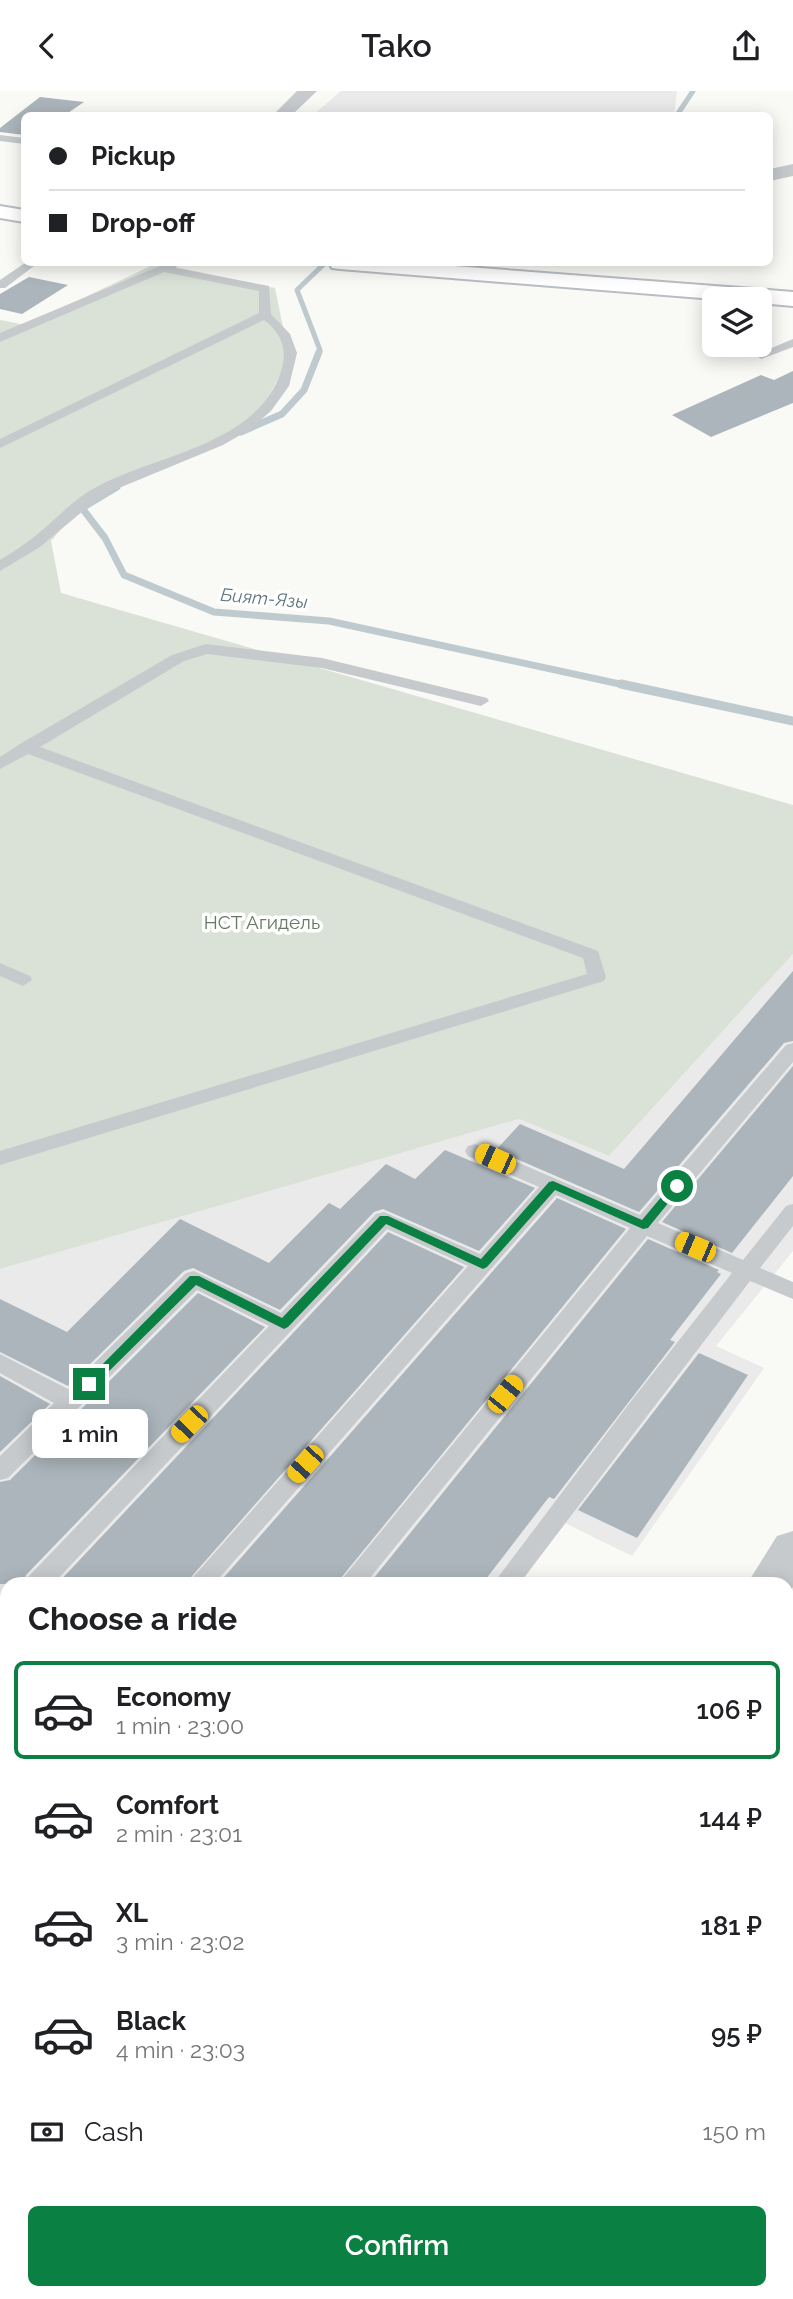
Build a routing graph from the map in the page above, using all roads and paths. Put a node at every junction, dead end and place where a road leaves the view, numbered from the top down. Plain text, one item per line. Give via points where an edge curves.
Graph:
1 (308, 91) edge
2 (285, 112) edge
3 (0, 138) edge
4 (21, 141) edge
5 (793, 170) edge
6 (773, 174) edge
7 (0, 212) edge
8 (21, 216) edge
9 (28, 266) edge
10 (170, 266) edge
11 (378, 266) edge
12 (1, 285) edge
13 (793, 299) edge
14 (265, 316) junction
15 (0, 325) edge
16 (20, 330) junction
17 (0, 338) edge
18 (793, 343) edge
19 (772, 351) edge
20 (0, 444) edge
21 (0, 567) edge
22 (481, 701) dead end
23 (26, 748) junction
24 (0, 764) edge
25 (0, 969) edge
26 (23, 980) dead end
27 (793, 1049) edge
28 (475, 1151) dead end
29 (0, 1158) edge
30 (553, 1185) junction
31 (793, 1211) edge
32 (643, 1225) junction
33 (483, 1264) junction
34 (746, 1270) junction
35 (793, 1290) edge
36 (284, 1324) junction
37 (0, 1363) edge
38 (71, 1401) junction
39 (0, 1471) edge
40 (793, 1549) edge
41 (44, 1577) edge
42 (205, 1577) edge
43 (356, 1577) edge
44 (510, 1577) edge
45 (775, 1577) edge

1 - 2 street
3 - 4 lane
5 - 6 street
7 - 8 main road
9 - 12 lane
10 - 14 lane via 265,289
10 - 16 lane
11 - 13 main road
14 - 20 lane
14 - 21 lane via 276,321 292,349 289,374 273,404 254,422 105,488
15 - 16 lane
16 - 17 lane
18 - 19 lane
22 - 23 lane via 322,663 206,649 178,658
23 - 24 lane
23 - 29 lane via 591,955 597,977
25 - 26 lane
27 - 32 lane
28 - 30 lane
30 - 32 lane
30 - 33 lane
31 - 34 lane
32 - 34 lane
32 - 43 lane
33 - 36 lane via 384,1219
33 - 42 lane
34 - 35 lane
34 - 44 lane
36 - 38 lane via 194,1279
36 - 41 lane
37 - 38 lane
38 - 39 lane
40 - 45 street

